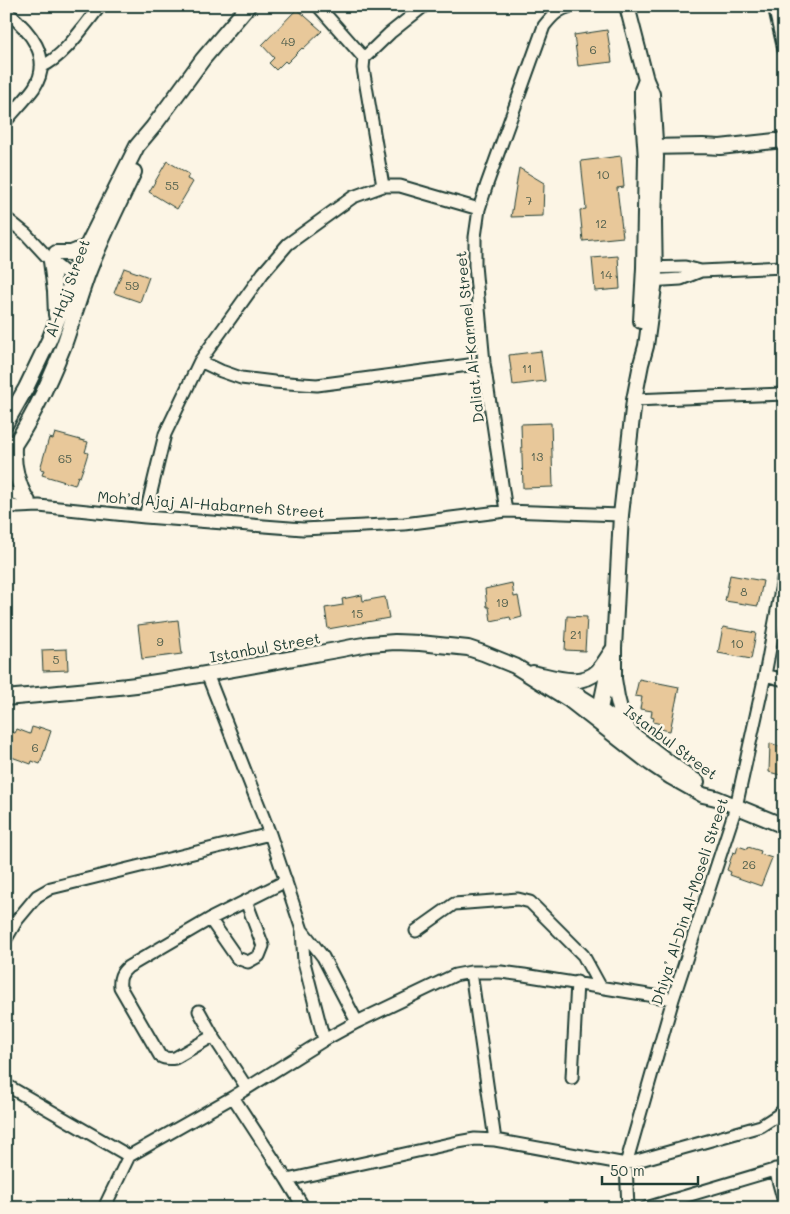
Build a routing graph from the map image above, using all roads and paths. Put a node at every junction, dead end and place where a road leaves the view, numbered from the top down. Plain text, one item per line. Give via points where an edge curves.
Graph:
1 (100, 6) edge
2 (248, 6) edge
3 (318, 6) edge
4 (424, 6) edge
5 (572, 6) edge
6 (627, 6) edge
7 (774, 6) edge
8 (6, 11) edge
9 (781, 25) edge
10 (784, 50) edge
11 (364, 58) junction
12 (41, 67) junction
13 (6, 121) edge
14 (152, 127) junction
15 (784, 140) edge
16 (650, 152) junction
17 (383, 186) junction
18 (479, 209) junction
19 (6, 218) edge
20 (86, 248) junction
21 (53, 257) junction
22 (784, 267) edge
23 (650, 274) junction
24 (80, 276) junction
25 (56, 322) junction
26 (200, 361) junction
27 (484, 363) junction
28 (784, 394) edge
29 (634, 400) junction
30 (6, 423) edge
31 (10, 452) edge
32 (6, 492) edge
33 (26, 498) junction
34 (6, 505) edge
35 (39, 506) junction
36 (506, 510) junction
37 (621, 515) junction
38 (145, 518) junction
39 (784, 573) edge
40 (614, 648) junction
41 (525, 672) junction
42 (207, 674) junction
43 (766, 675) junction
44 (784, 680) edge
45 (6, 698) edge
46 (600, 709) junction
47 (608, 730) junction
48 (628, 730) junction
49 (716, 798) junction
50 (736, 807) junction
51 (784, 826) edge
52 (270, 834) junction
53 (286, 881) junction
54 (246, 901) junction
55 (12, 918) edge
56 (210, 919) junction
57 (302, 930) junction
58 (416, 931) dead end
59 (6, 939) edge
60 (471, 972) junction
61 (577, 982) junction
62 (600, 986) junction
63 (673, 999) junction
64 (199, 1011) dead end
65 (356, 1022) junction
66 (213, 1036) junction
67 (324, 1040) junction
68 (572, 1078) dead end
69 (6, 1085) edge
70 (247, 1088) junction
71 (233, 1097) junction
72 (784, 1109) edge
73 (496, 1140) junction
74 (129, 1156) junction
75 (626, 1164) junction
76 (779, 1168) edge
77 (287, 1180) junction
78 (784, 1202) edge
79 (104, 1208) edge
80 (304, 1208) edge
81 (628, 1208) edge
82 (646, 1208) edge

1 - 12 street via 63,51
2 - 14 street, Al-Hajj Street
3 - 11 street
4 - 11 street
5 - 18 street, Daliat Al-Karmel Street via 556,12 544,26
6 - 16 street via 646,80 642,101
7 - 9 street
8 - 12 street via 35,41
9 - 10 street
11 - 17 street
12 - 13 street via 34,88
14 - 20 street, Al-Hajj Street via 137,146
14 - 24 street, Al-Hajj Street via 147,145
15 - 16 street
16 - 23 street
17 - 18 street via 400,186
17 - 26 street via 353,197 288,244 263,273
18 - 27 street, Daliat Al-Karmel Street via 475,265
19 - 21 street
20 - 21 street
20 - 24 street, Al-Hajj Street
21 - 24 street
21 - 25 street
22 - 23 street via 701,271 681,279
23 - 29 street
24 - 25 street, Al-Hajj Street
24 - 31 street, Al-Hajj Street via 63,346 37,405
25 - 30 street, Al-Hajj Street
26 - 27 street via 241,378 317,385
26 - 38 street via 165,434
27 - 36 street, Daliat Al-Karmel Street
28 - 29 street
29 - 37 street
31 - 33 street
32 - 33 street, Moh’d Ajaj Al-Habarneh Street
33 - 35 street, Moh’d Ajaj Al-Habarneh Street
34 - 35 street, Moh’d Ajaj Al-Habarneh Street
35 - 38 street, Moh’d Ajaj Al-Habarneh Street
36 - 37 street, Moh’d Ajaj Al-Habarneh Street
36 - 38 street, Moh’d Ajaj Al-Habarneh Street via 404,524 303,529
37 - 40 street
39 - 43 street, Dhiya’ Al-Din Al-Moseli Street
40 - 41 street via 598,672 585,679 575,681
40 - 46 street
40 - 48 street via 617,697
41 - 42 street, Istanbul Street via 468,648 396,642 369,644
41 - 46 street, Istanbul Street via 573,691
41 - 47 street, Istanbul Street
42 - 45 street, Istanbul Street
42 - 52 street
43 - 44 street
43 - 50 street, Dhiya’ Al-Din Al-Moseli Street
46 - 47 street
46 - 48 street, Istanbul Street
47 - 49 street, Istanbul Street via 671,777 696,792
48 - 49 street, Istanbul Street
49 - 50 street, Istanbul Street
50 - 51 street, Istanbul Street
50 - 63 street, Dhiya’ Al-Din Al-Moseli Street
52 - 53 street
52 - 55 street via 52,888 37,896
53 - 54 street
53 - 57 street
54 - 56 street
54 - 56 street via 264,946 259,956 248,962 238,958
55 - 59 street
56 - 66 street via 128,967 119,979 120,987 160,1056 174,1058
57 - 65 street via 323,957
57 - 67 street via 304,962
58 - 62 street via 454,904 518,898 530,902 582,955
60 - 61 street via 524,974
60 - 65 street via 454,975
60 - 73 street
61 - 62 street
61 - 68 street
62 - 63 street
63 - 75 street, Dhiya’ Al-Din Al-Moseli Street
64 - 66 street
65 - 67 street
66 - 70 street
67 - 70 street
69 - 74 street
70 - 71 street
71 - 74 street
71 - 77 street
72 - 75 street via 761,1126
73 - 75 street
73 - 77 street via 458,1142
74 - 79 street
75 - 81 street, Dhiya’ Al-Din Al-Moseli Street
76 - 78 street
76 - 82 street
77 - 80 street

